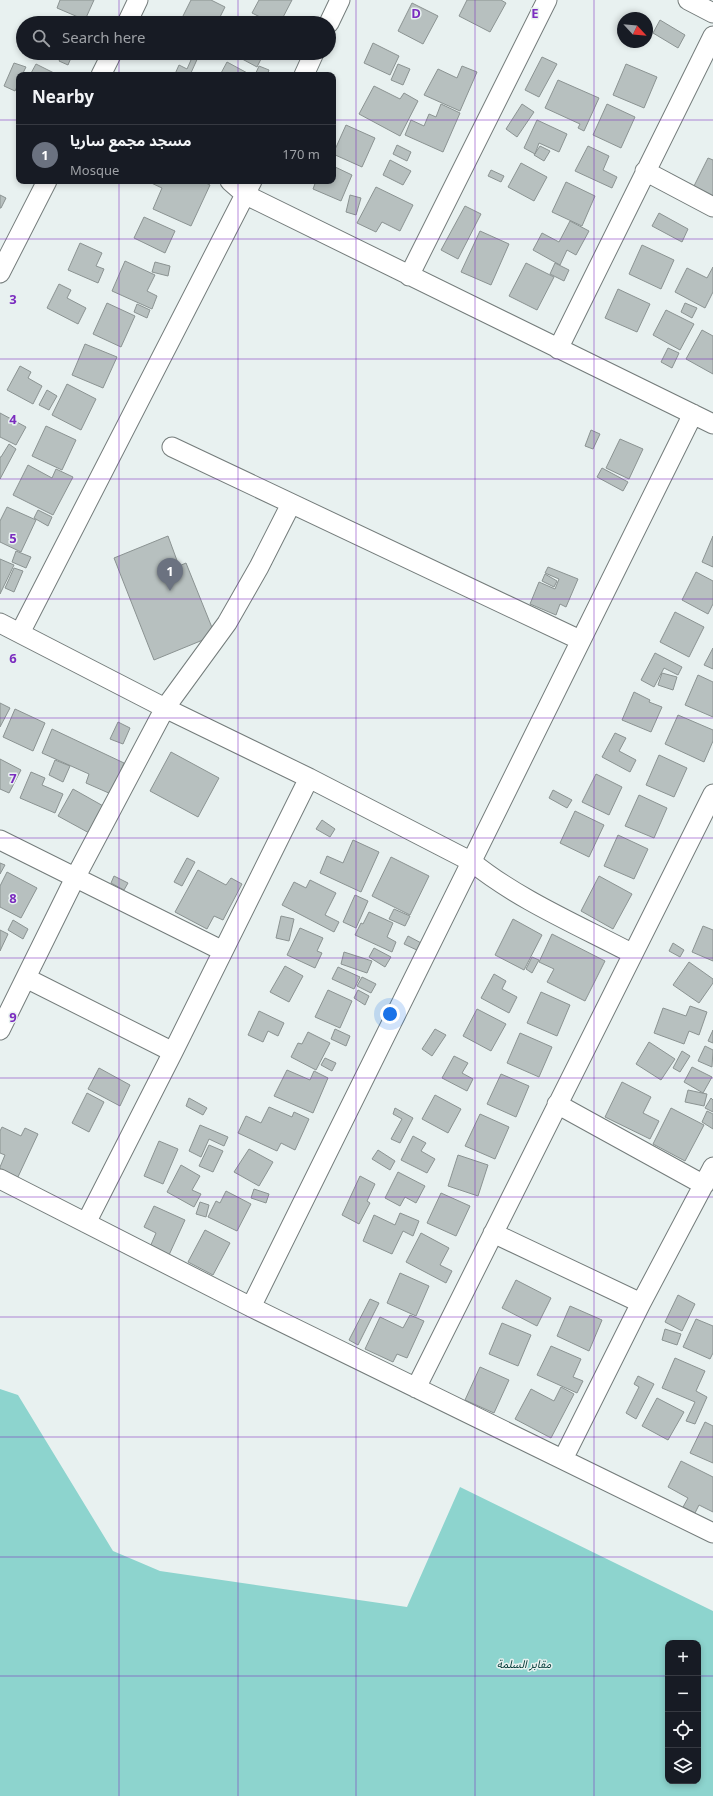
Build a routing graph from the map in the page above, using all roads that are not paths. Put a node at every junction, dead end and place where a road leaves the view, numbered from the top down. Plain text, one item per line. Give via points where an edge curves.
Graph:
1 (138, 0) edge
2 (340, 0) edge
3 (547, 0) edge
4 (688, 0) edge
5 (713, 13) edge
6 (130, 16) edge
7 (332, 16) edge
8 (713, 36) edge
9 (108, 60) edge
10 (311, 60) edge
11 (102, 72) edge
12 (305, 72) edge
13 (645, 171) junction
14 (45, 184) edge
15 (238, 184) edge
16 (249, 188) edge
17 (713, 207) edge
18 (2, 262) edge
19 (409, 276) junction
20 (558, 349) junction
21 (693, 414) junction
22 (713, 424) edge
23 (172, 447) dead end
24 (292, 504) junction
25 (0, 623) edge
26 (20, 633) junction
27 (580, 640) junction
28 (165, 708) junction
29 (309, 778) junction
30 (713, 794) edge
31 (0, 840) edge
32 (472, 862) junction
33 (75, 878) junction
34 (223, 951) junction
35 (633, 954) junction
36 (26, 978) junction
37 (0, 1030) edge
38 (173, 1052) junction
39 (557, 1104) junction
40 (713, 1167) edge
41 (0, 1179) edge
42 (704, 1185) junction
43 (86, 1223) junction
44 (492, 1233) junction
45 (641, 1303) junction
46 (251, 1307) junction
47 (416, 1388) junction
48 (563, 1459) junction
49 (713, 1533) edge

1 - 6 street
2 - 7 street
3 - 19 street
4 - 5 street
8 - 13 street
9 - 11 street
10 - 12 street
13 - 17 street
13 - 20 street
14 - 18 street
15 - 16 street
16 - 19 street
16 - 26 street
19 - 20 street
20 - 21 street
21 - 22 street
21 - 27 street
23 - 24 street
24 - 27 street
24 - 28 street via 227,623
25 - 26 street
26 - 28 street
27 - 32 street
28 - 29 street
28 - 33 street
29 - 32 street
29 - 34 street
30 - 35 street
31 - 33 street
32 - 35 street via 511,890
32 - 46 street
33 - 34 street
33 - 36 street
34 - 38 street
35 - 39 street
36 - 37 street
36 - 38 street
38 - 43 street
39 - 42 street
39 - 44 street
40 - 42 street
41 - 43 street
42 - 45 street
43 - 46 street
44 - 45 street
44 - 47 street
45 - 48 street
46 - 47 street
47 - 48 street
48 - 49 street

